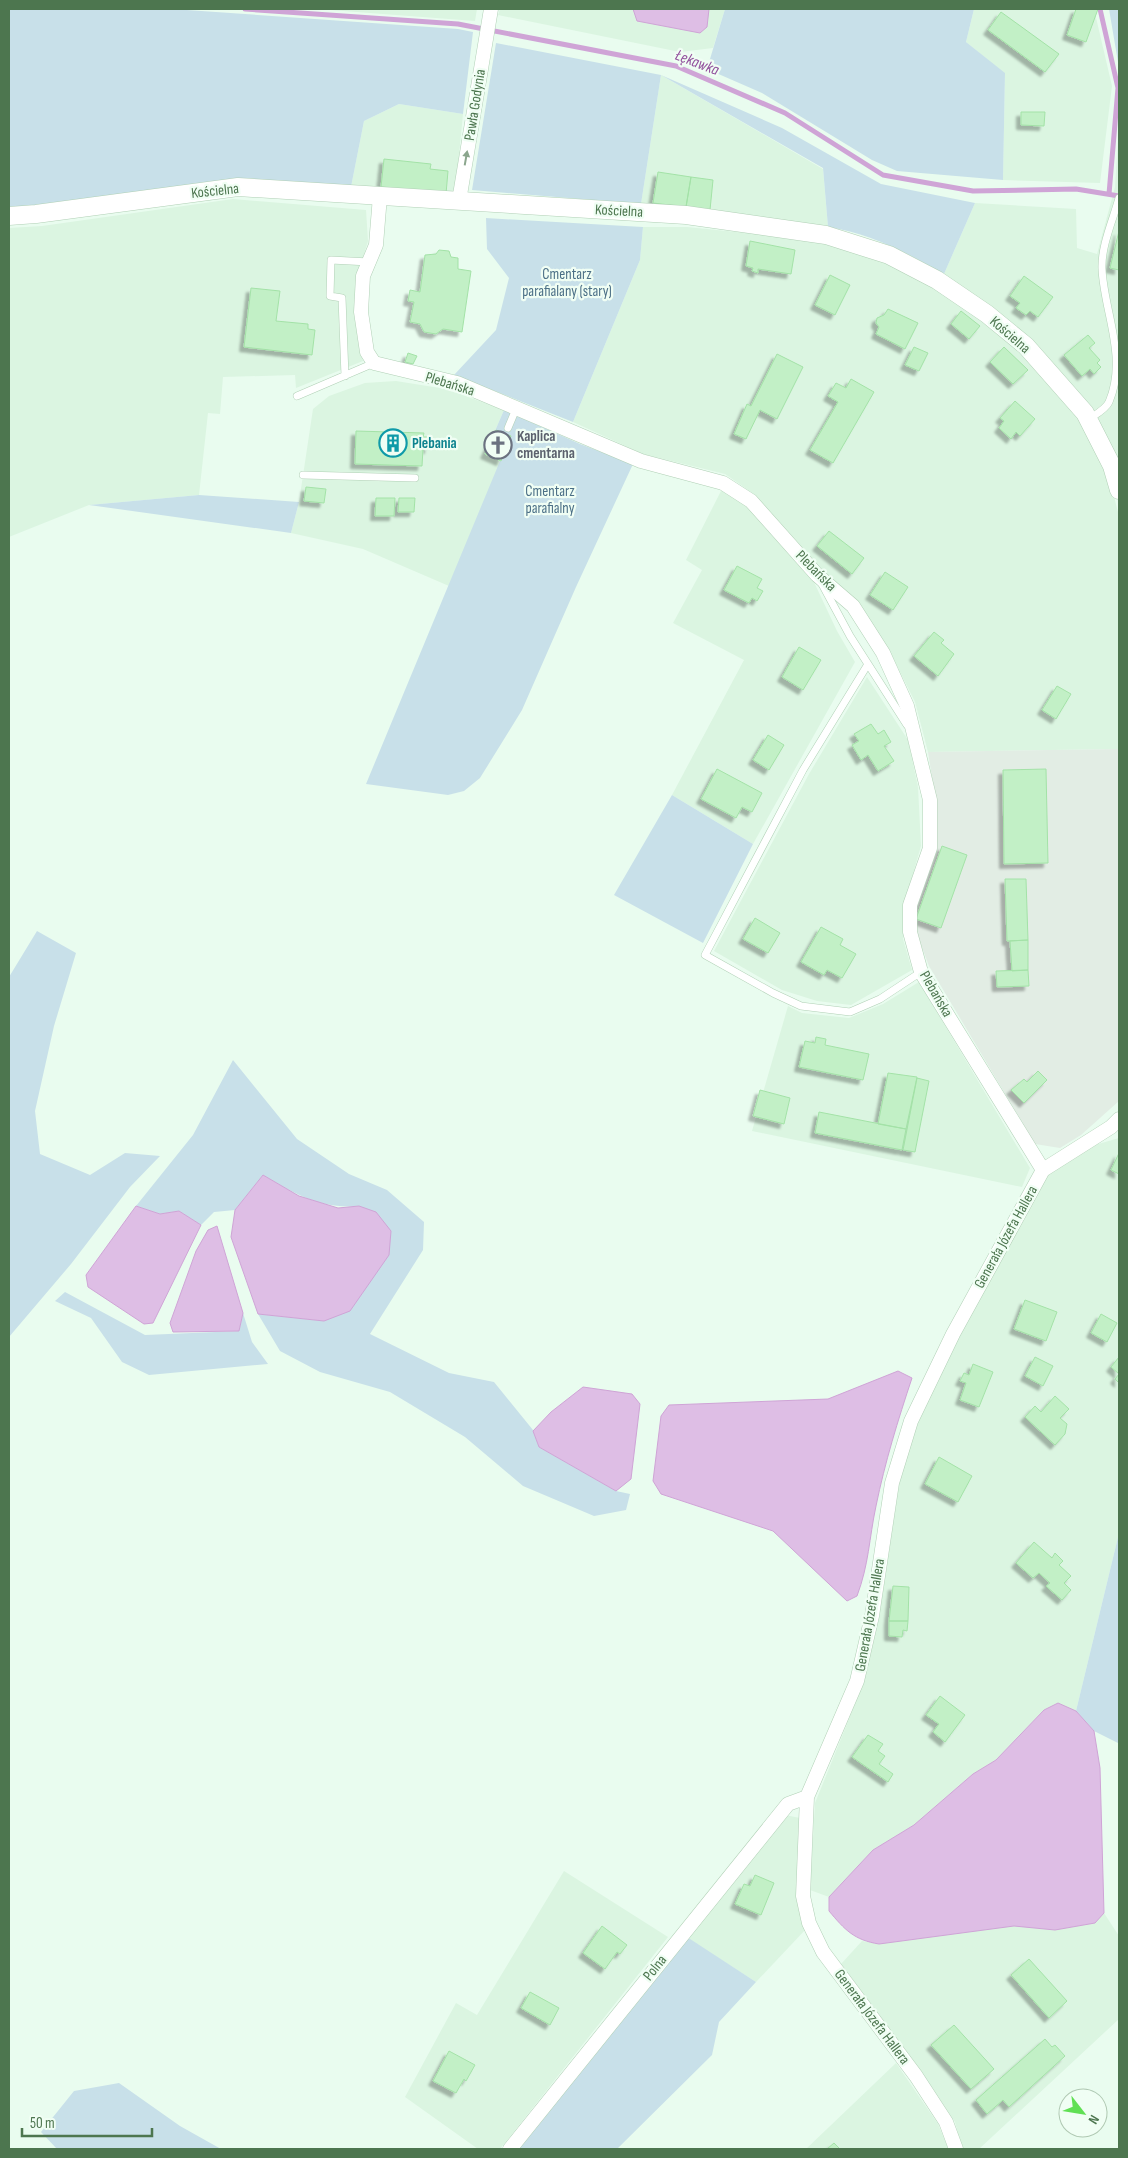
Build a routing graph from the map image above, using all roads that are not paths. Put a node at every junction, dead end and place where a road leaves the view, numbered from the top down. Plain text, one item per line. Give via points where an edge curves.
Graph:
1 (491, 9) edge
2 (380, 196) junction
3 (1119, 198) edge
4 (458, 201) junction
5 (9, 216) edge
6 (369, 262) junction
7 (374, 363) junction
8 (345, 376) junction
9 (297, 396) dead end
10 (516, 409) junction
11 (1088, 420) junction
12 (508, 428) dead end
13 (303, 475) dead end
14 (415, 478) dead end
15 (1119, 490) edge
16 (817, 575) junction
17 (868, 664) junction
18 (915, 737) junction
19 (922, 972) junction
20 (1116, 1125) edge
21 (1043, 1170) junction
22 (807, 1797) junction
23 (510, 2149) edge
24 (956, 2149) edge

4 -> 1 street, Pawła Godynia
2 - 4 street, Kościelna
2 - 5 street, Kościelna via 238,187
2 - 6 street via 376,245
3 - 11 lane via 1102,269 1116,337 1115,378 1109,404
4 - 11 street, Kościelna via 686,215 826,235 890,255 937,280 988,314 1026,346
6 - 7 street via 363,276 361,312 367,352
6 - 8 lane via 331,260 330,296 342,298
7 - 8 lane
7 - 10 street, Plebańska via 457,384
8 - 9 lane
10 - 12 lane
10 - 16 street, Plebańska via 641,461 723,483 751,501
11 - 15 street, Kościelna via 1112,466
13 - 14 lane
16 - 17 lane
16 - 18 street, Plebańska via 853,606 883,653 908,706
17 - 18 lane
17 - 19 lane via 803,770 705,955 801,1006 850,1012 880,999
18 - 19 street, Plebańska via 930,800 930,848 910,906 910,932
19 - 21 street, Plebańska
20 - 21 street, Generała Józefa Hallera
21 - 22 street, Generała Józefa Hallera via 953,1334 911,1421 892,1484 872,1616 857,1681
22 - 23 street, Polna via 788,1804
22 - 24 street, Generała Józefa Hallera via 803,1896 808,1922 823,1952 941,2114

